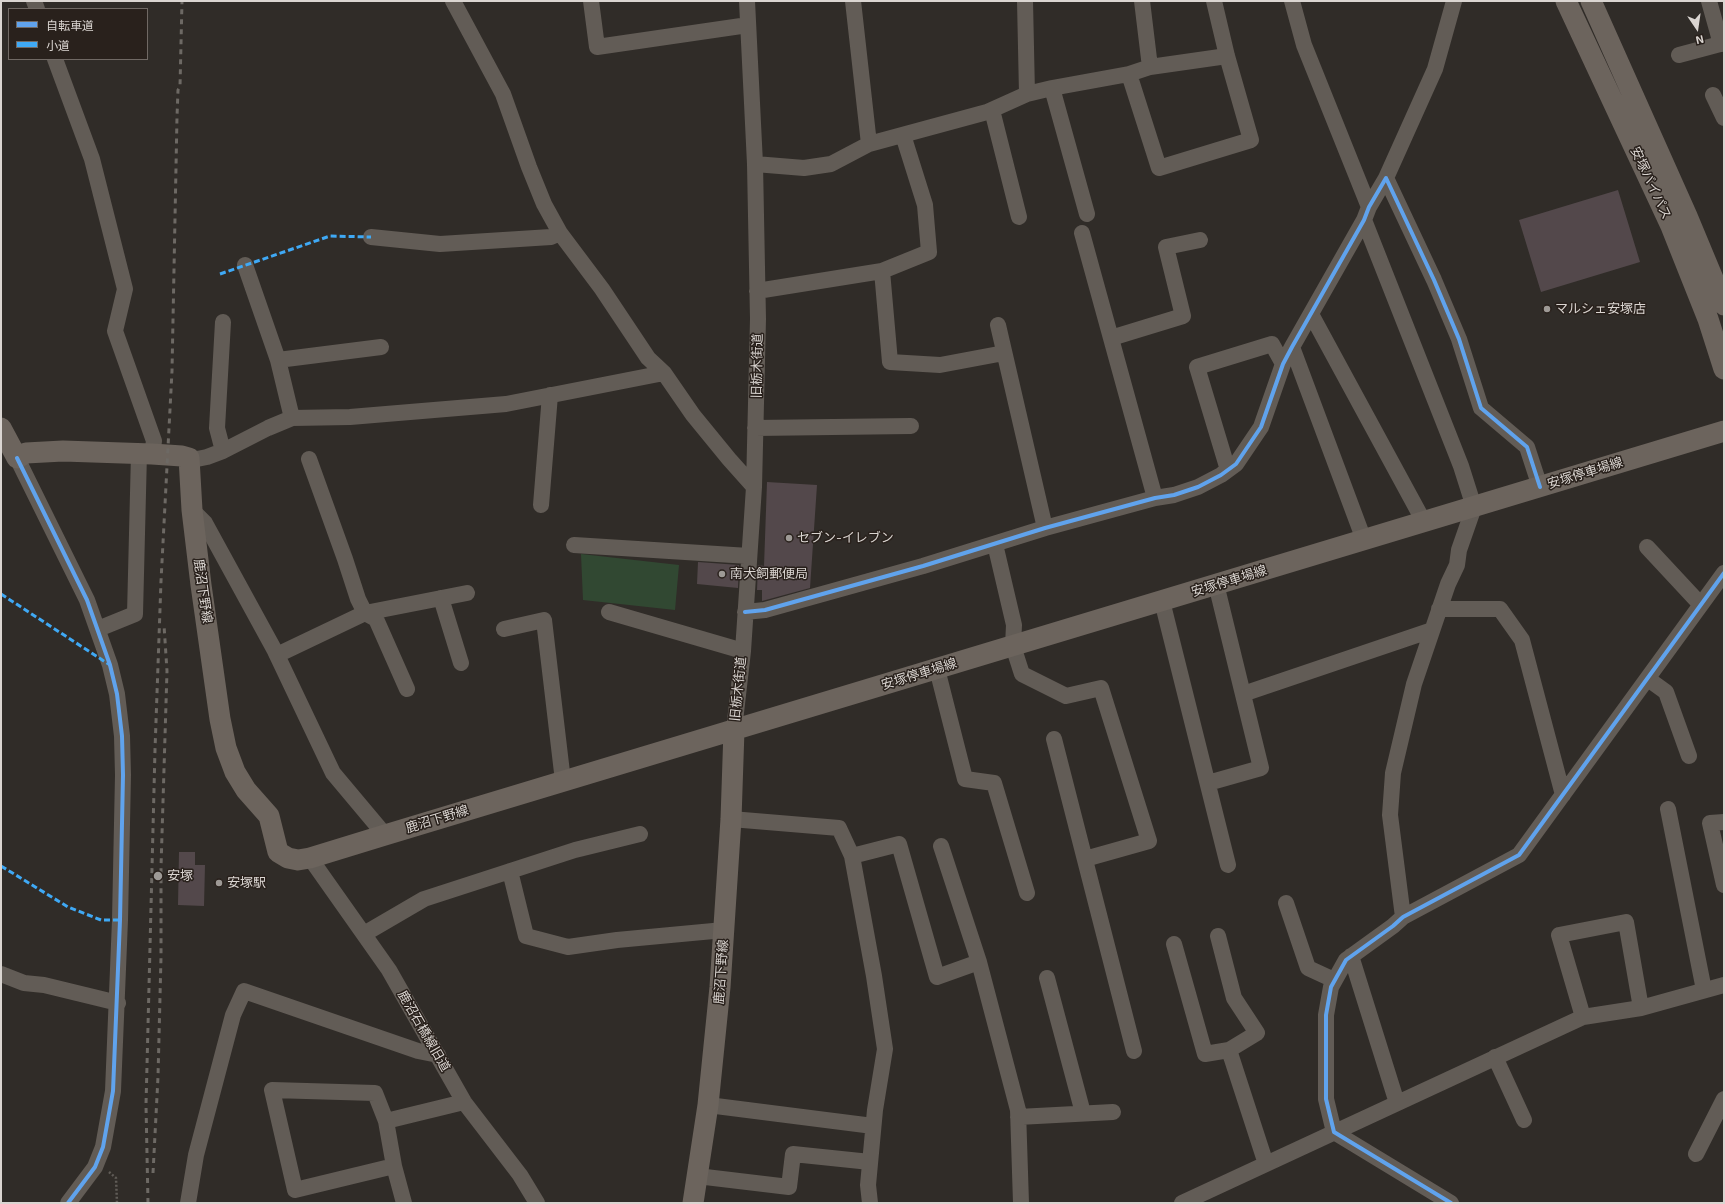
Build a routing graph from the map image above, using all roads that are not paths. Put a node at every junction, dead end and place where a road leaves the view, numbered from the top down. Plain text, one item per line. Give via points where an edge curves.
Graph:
1 (453, 1) edge
2 (591, 1) edge
3 (747, 1) edge
4 (853, 1) edge
5 (1025, 1) edge
6 (1142, 1) edge
7 (1214, 1) edge
8 (1292, 1) edge
9 (1454, 1) edge
10 (1566, 1) edge
11 (1592, 1) edge
12 (1709, 1) edge
13 (748, 25) junction
14 (1723, 44) edge
15 (1679, 55) dead end
16 (1227, 56) junction
17 (56, 60) edge
18 (1150, 67) junction
19 (1129, 74) junction
20 (1052, 88) junction
21 (1027, 94) junction
22 (1713, 95) dead end
23 (992, 110) junction
24 (1724, 118) edge
25 (903, 135) junction
26 (869, 144) junction
27 (755, 164) junction
28 (1386, 178) junction
29 (1366, 213) junction
30 (1087, 214) dead end
31 (1019, 216) dead end
32 (560, 232) junction
33 (1082, 233) dead end
34 (371, 237) dead end
35 (1200, 240) dead end
36 (244, 265) dead end
37 (882, 271) junction
38 (757, 291) junction
39 (1724, 305) edge
40 (1311, 314) junction
41 (223, 322) dead end
42 (998, 324) dead end
43 (1111, 338) junction
44 (381, 347) dead end
45 (1292, 347) junction
46 (1004, 353) junction
47 (278, 360) junction
48 (1283, 364) junction
49 (1724, 369) edge
50 (664, 373) junction
51 (550, 395) junction
52 (292, 418) junction
53 (911, 426) dead end
54 (1, 428) edge
55 (756, 428) junction
56 (1724, 431) edge
57 (223, 451) junction
58 (146, 453) junction
59 (17, 458) junction
60 (189, 458) junction
61 (308, 459) dead end
62 (1228, 470) junction
63 (754, 487) junction
64 (1540, 487) junction
65 (1155, 498) junction
66 (541, 505) dead end
67 (1474, 507) junction
68 (192, 510) junction
69 (1424, 522) junction
70 (1045, 528) junction
71 (1364, 540) junction
72 (995, 544) junction
73 (574, 545) dead end
74 (1647, 547) dead end
75 (749, 556) junction
76 (1724, 573) edge
77 (1216, 584) junction
78 (467, 593) dead end
79 (441, 598) junction
80 (1162, 601) junction
81 (1701, 605) junction
82 (1439, 609) junction
83 (609, 612) dead end
84 (745, 612) junction
85 (365, 613) junction
86 (98, 629) junction
87 (504, 630) dead end
88 (1432, 630) junction
89 (1013, 646) junction
90 (742, 651) junction
91 (277, 655) junction
92 (461, 663) dead end
93 (937, 669) junction
94 (1648, 678) junction
95 (407, 689) dead end
96 (1243, 694) junction
97 (734, 730) junction
98 (1054, 740) dead end
99 (1689, 756) dead end
100 (563, 781) junction
101 (1208, 783) junction
102 (1563, 795) junction
103 (1668, 809) dead end
104 (731, 820) junction
105 (1724, 822) edge
106 (640, 834) dead end
107 (385, 835) junction
108 (941, 846) dead end
109 (852, 856) junction
110 (310, 858) junction
111 (1085, 859) junction
112 (1228, 865) dead end
113 (510, 871) junction
114 (1724, 885) edge
115 (1026, 893) dead end
116 (1286, 903) dead end
117 (1403, 917) junction
118 (724, 930) junction
119 (364, 934) junction
120 (1218, 936) dead end
121 (1174, 944) dead end
122 (1351, 956) junction
123 (979, 962) junction
124 (1, 974) edge
125 (1047, 978) dead end
126 (1334, 980) junction
127 (1724, 985) edge
128 (1704, 990) junction
129 (118, 1003) junction
130 (1641, 1008) junction
131 (1584, 1016) junction
132 (1230, 1050) junction
133 (1134, 1051) dead end
134 (438, 1055) junction
135 (1495, 1057) junction
136 (1724, 1099) edge
137 (464, 1102) junction
138 (1396, 1103) junction
139 (708, 1105) junction
140 (1113, 1112) dead end
141 (1083, 1113) junction
142 (1018, 1117) junction
143 (1524, 1120) dead end
144 (386, 1121) junction
145 (874, 1126) junction
146 (1334, 1132) junction
147 (1696, 1154) dead end
148 (870, 1162) junction
149 (1266, 1164) junction
150 (394, 1166) junction
151 (697, 1176) junction
152 (297, 1197) edge
153 (68, 1203) edge
154 (188, 1203) edge
155 (404, 1203) edge
156 (537, 1203) edge
157 (693, 1203) edge
158 (870, 1203) edge
159 (1021, 1203) edge
160 (1182, 1203) edge
161 (1451, 1203) edge

1 - 32 street via 503,94 544,204
2 - 13 street via 597,47
3 - 13 street, 旧栃木街道
4 - 26 street
5 - 21 street
6 - 18 street
7 - 16 street
8 - 29 street via 1304,45
9 - 28 street via 1435,69
10 - 49 main road, 安塚バイパス via 1671,226 1708,320
11 - 39 main road, 安塚バイパス
12 - 14 street
13 - 27 street, 旧栃木街道
14 - 15 street
16 - 18 street
16 - 19 street via 1251,140 1159,168
17 - 58 street via 92,159 125,289 115,330 154,441
18 - 19 street
19 - 20 street
20 - 21 street
20 - 30 street
21 - 23 street
22 - 24 street
23 - 25 street
23 - 31 street
25 - 26 street
25 - 37 street via 925,205 929,252
26 - 27 street via 831,164 804,168
27 - 38 street, 旧栃木街道
28 - 29 street
28 - 64 street via 1459,339 1482,408 1527,447
29 - 40 street
29 - 67 street via 1462,466
32 - 34 street via 551,237 440,244
32 - 50 street via 648,358
33 - 43 street
35 - 43 street via 1166,247 1183,316
36 - 47 street
37 - 38 street
37 - 46 street via 890,362 940,365
38 - 55 street, 旧栃木街道
40 - 45 street
40 - 69 street
41 - 57 street via 217,428
42 - 46 street
43 - 65 street
44 - 47 street
45 - 48 street
45 - 71 street
46 - 70 street
47 - 52 street
48 - 62 street via 1261,427 1236,464
48 - 62 street via 1272,344 1197,367
50 - 51 street
50 - 63 street via 693,415
51 - 52 street via 506,404 350,417
51 - 66 street
52 - 57 street
53 - 55 street
54 - 59 main road
55 - 63 street, 旧栃木街道
56 - 64 main road, 安塚停車場線
57 - 60 street via 207,457
58 - 59 main road via 37,452 26,453
58 - 60 main road
58 - 86 street via 135,614
59 - 86 street via 87,600
60 - 68 main road, 鹿沼下野線
61 - 85 street
62 - 65 street via 1198,487
63 - 75 street, 旧栃木街道
64 - 67 main road, 安塚停車場線
65 - 70 street
67 - 69 main road, 安塚停車場線
67 - 82 street via 1459,550 1457,565
68 - 91 street via 205,523
68 - 110 main road, 鹿沼下野線 via 226,748 235,772 246,790 269,816 278,852 298,860
69 - 71 main road, 安塚停車場線
70 - 72 street
71 - 77 main road, 安塚停車場線
72 - 84 street via 765,610
72 - 89 street via 1014,625
73 - 75 street
74 - 81 street
75 - 84 street, 旧栃木街道
76 - 81 street
77 - 80 main road, 安塚停車場線
77 - 96 street
78 - 79 street
79 - 85 street
79 - 92 street
80 - 89 main road, 安塚停車場線
80 - 101 street
81 - 94 street
82 - 88 street
82 - 102 street via 1500,609 1522,640
83 - 90 street
84 - 90 street, 旧栃木街道
85 - 91 street
85 - 95 street via 376,619
86 - 129 street via 117,694 122,736
87 - 100 street via 544,620
88 - 96 street
88 - 117 street via 1414,684 1393,773 1390,815
89 - 93 main road, 安塚停車場線
89 - 111 street via 1022,674 1066,696 1101,688 1149,841
90 - 97 street, 旧栃木街道
91 - 107 street via 333,773
93 - 97 main road, 安塚停車場線
93 - 115 street via 965,779 994,783
94 - 99 street via 1666,692
94 - 102 street
96 - 101 street via 1261,768
97 - 100 main road, 鹿沼下野線
97 - 104 main road, 鹿沼下野線
98 - 111 street
100 - 107 main road, 鹿沼下野線
101 - 112 street
102 - 117 street via 1519,855
103 - 128 street
104 - 109 street via 839,828
104 - 118 main road, 鹿沼下野線
105 - 114 street via 1710,823
106 - 113 street via 575,850
107 - 110 main road, 鹿沼下野線
108 - 123 street
109 - 123 street via 899,844 937,977
109 - 145 street via 885,1050
110 - 119 street, 鹿沼石橋線旧道
111 - 133 street
113 - 118 street via 526,936 568,947
113 - 119 street via 424,899
116 - 126 street via 1308,968
117 - 122 street
118 - 139 main road, 鹿沼下野線
119 - 134 street, 鹿沼石橋線旧道 via 389,970
120 - 132 street via 1234,998 1257,1033
121 - 132 street via 1205,1054
122 - 126 street
122 - 138 street
123 - 142 street
124 - 129 street via 24,983 44,985
125 - 141 street
126 - 146 street via 1330,987 1326,1015 1326,1099
127 - 128 street
128 - 130 street
129 - 153 street via 114,1091 105,1141 95,1167
130 - 131 street
130 - 131 street via 1626,922 1559,935
131 - 135 street
132 - 149 street
134 - 137 street, 鹿沼石橋線旧道
134 - 154 street via 244,991 233,1015 196,1156
135 - 138 street
135 - 143 street
136 - 147 street
137 - 144 street
137 - 156 street, 鹿沼石橋線旧道 via 520,1175
138 - 146 street
139 - 145 street
139 - 151 main road, 鹿沼下野線
140 - 141 street
141 - 142 street
142 - 159 street
144 - 150 street
144 - 152 street via 375,1093 272,1090
145 - 148 street
146 - 149 street
146 - 161 street
148 - 151 street via 793,1154 789,1187
148 - 158 street
149 - 160 street
150 - 152 street
150 - 155 street
151 - 157 main road, 鹿沼下野線

